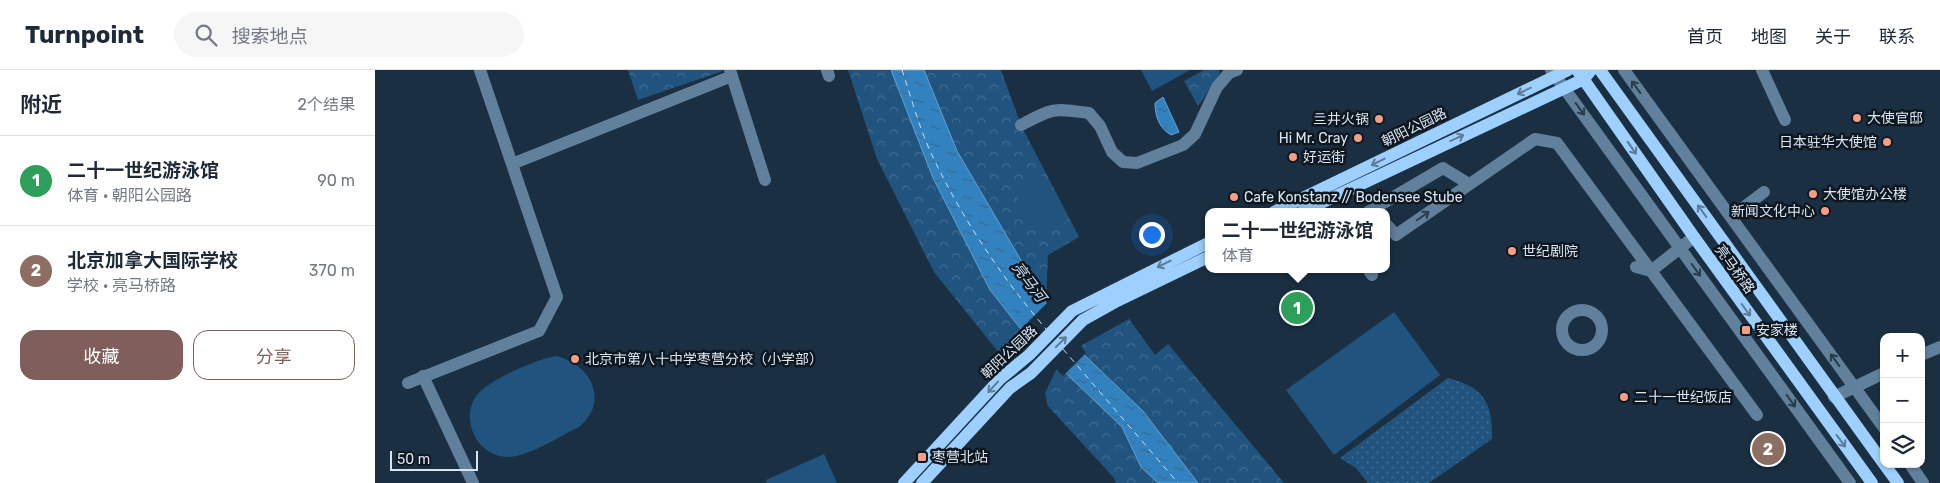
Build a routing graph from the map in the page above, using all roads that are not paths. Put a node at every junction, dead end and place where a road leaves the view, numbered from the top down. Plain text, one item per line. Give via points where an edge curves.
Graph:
1 (480, 70) edge
2 (1237, 70) edge
3 (1568, 70) edge
4 (1600, 70) edge
5 (1624, 70) edge
6 (1762, 70) edge
7 (731, 73) edge
8 (1554, 73) edge
9 (1584, 73) edge
10 (1565, 88) junction
11 (1785, 120) dead end
12 (1021, 125) dead end
13 (1430, 150) junction
14 (512, 164) junction
15 (1443, 168) junction
16 (765, 180) dead end
17 (1469, 184) junction
18 (1764, 192) dead end
19 (1282, 208) edge
20 (1310, 208) edge
21 (1377, 208) edge
22 (1731, 218) junction
23 (1390, 229) edge
24 (1694, 237) junction
25 (1205, 244) edge
26 (1680, 248) junction
27 (1205, 258) edge
28 (1636, 267) dead end
29 (1651, 271) junction
30 (1940, 347) edge
31 (1925, 354) edge
32 (1880, 375) edge
33 (423, 376) junction
34 (408, 382) dead end
35 (1854, 387) junction
36 (1834, 397) junction
37 (1757, 415) dead end
38 (1880, 423) edge
39 (1880, 459) edge
40 (1887, 468) edge
41 (1913, 468) edge
42 (473, 483) edge
43 (904, 483) edge
44 (922, 483) edge
45 (1849, 483) edge
46 (1872, 483) edge
47 (1898, 483) edge
48 (1923, 483) edge

1 - 14 street
2 - 12 street via 1229,73 1217,87 1195,134 1183,145 1137,163 1123,162 1113,152 1100,126 1089,113 1049,110
3 - 8 main road, 朝阳公园路
36 -> 4 main road, 亮马桥路
22 -> 5 street
6 - 11 street
7 - 14 street
7 - 16 street
8 - 10 street
8 -> 19 main road, 朝阳公园路
9 - 10 main road, 朝阳公园路
9 -> 24 main road, 亮马桥路
13 -> 10 main road, 朝阳公园路
10 -> 26 street
13 - 15 street
13 - 20 main road, 朝阳公园路
14 - 33 street via 557,297 539,331
15 - 17 street
15 - 21 street
23 -> 17 street via 1396,236
17 - 29 street via 1535,139 1557,143
18 - 22 street
35 -> 22 street
24 - 26 street
24 -> 46 main road, 亮马桥路
25 -> 43 main road, 朝阳公园路 via 1072,311 1000,379
26 - 29 street
26 -> 45 street
44 -> 27 main road, 朝阳公园路 via 1010,388 1083,320
28 - 29 street
29 - 37 street
30 - 31 street
32 - 35 street
33 - 34 street
33 - 42 street
35 - 36 street
35 - 38 street
36 - 39 main road, 亮马桥路
40 - 47 main road, 亮马桥路
41 - 48 street

